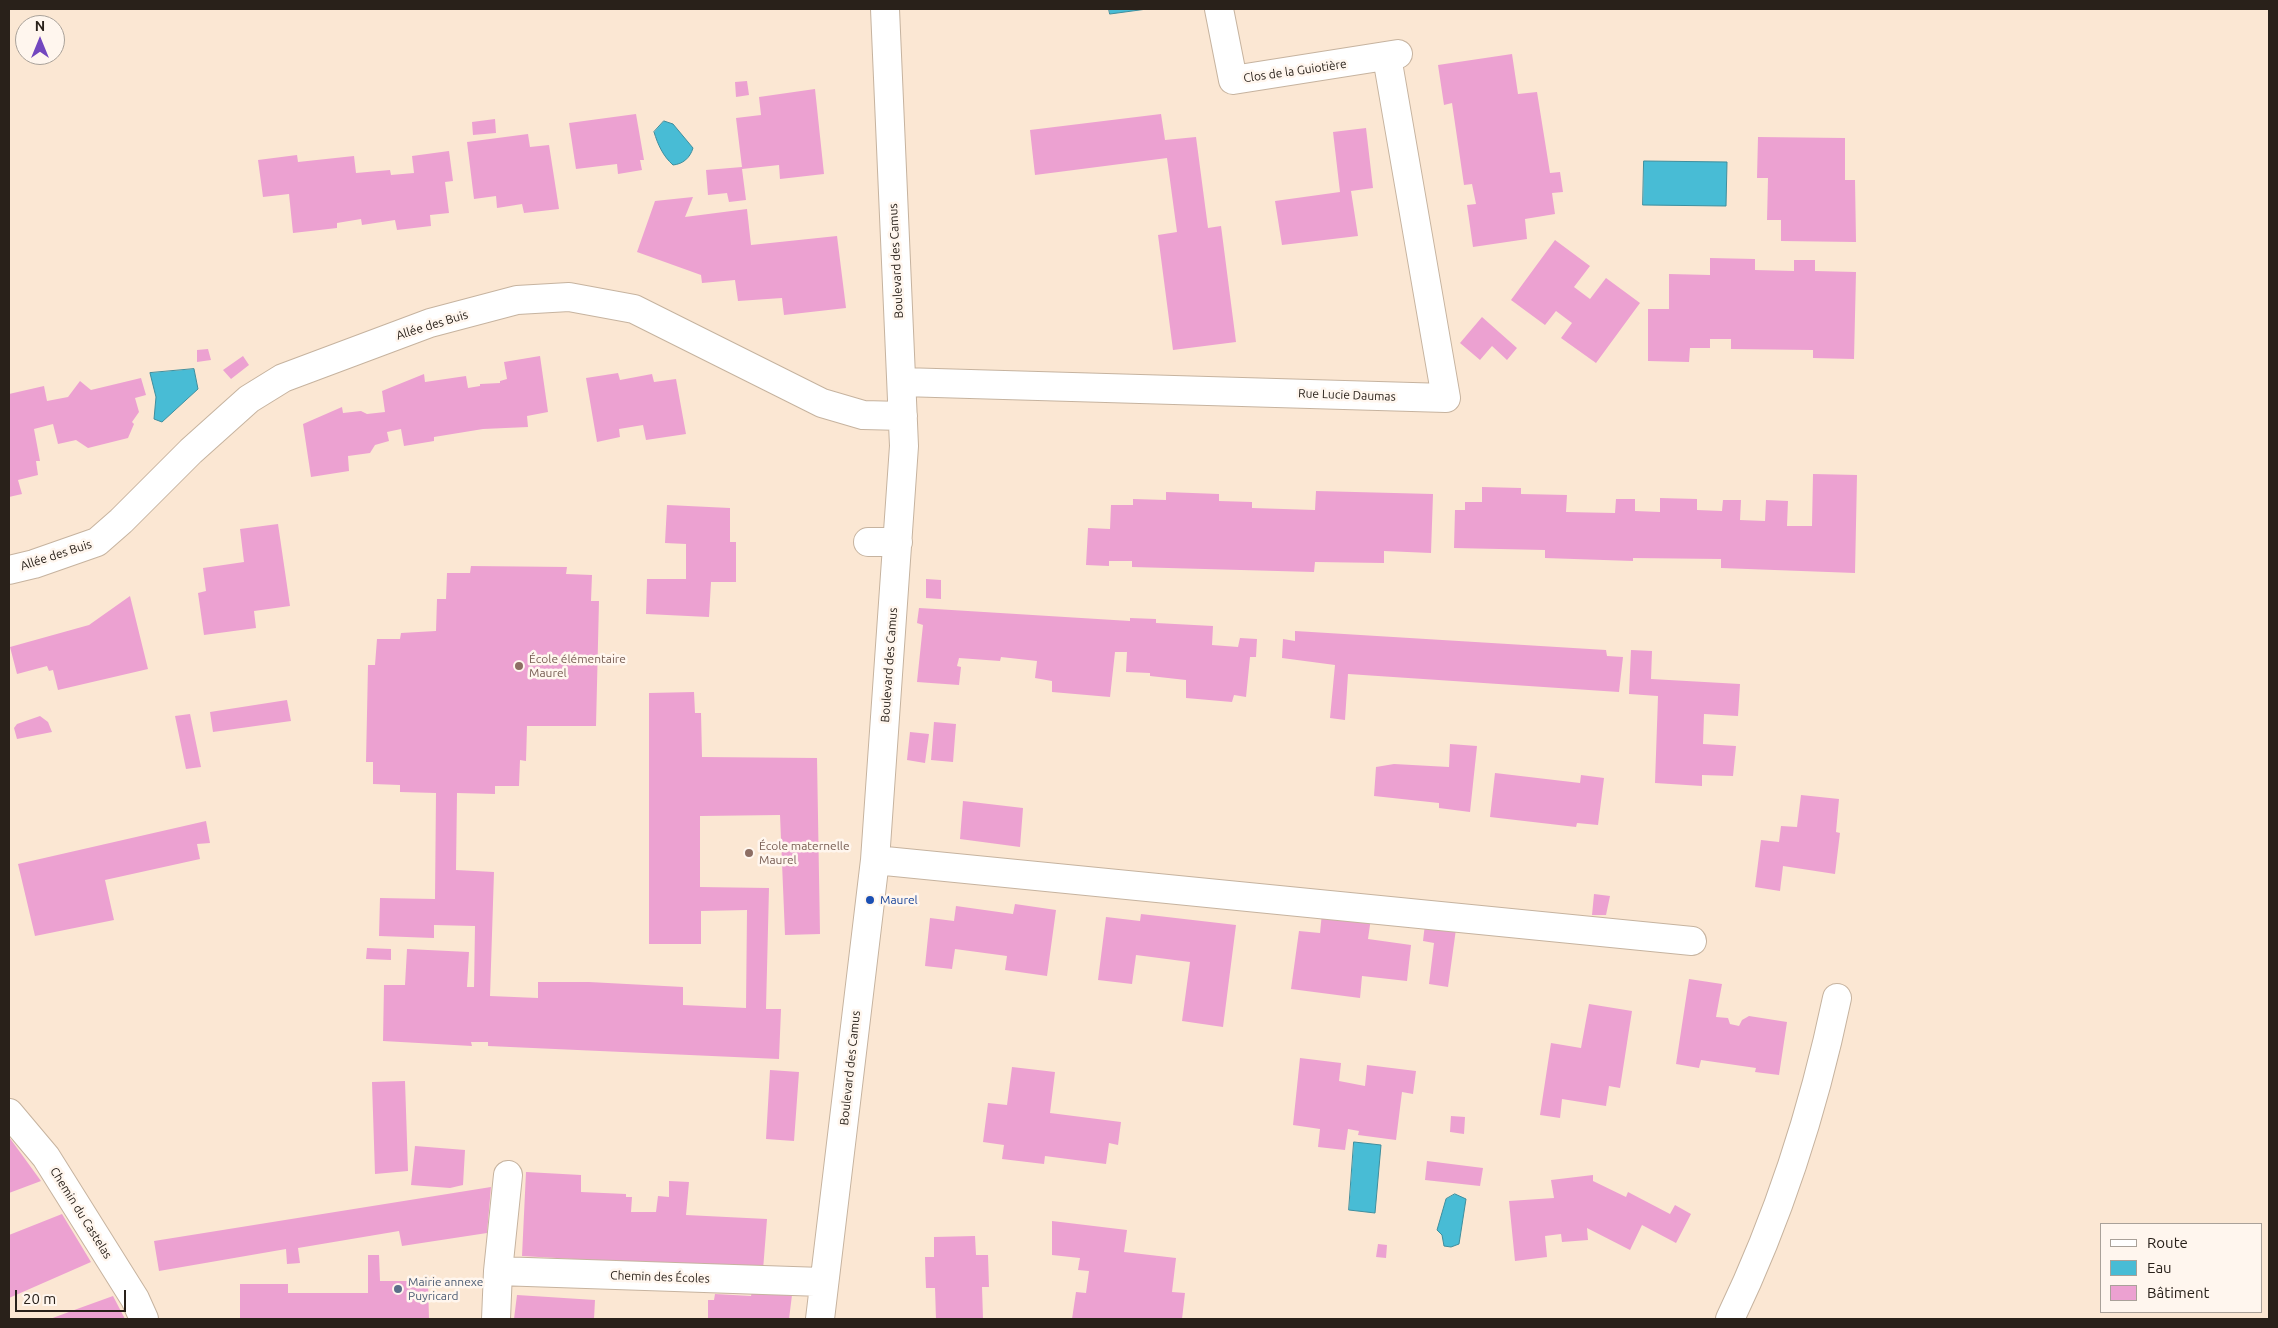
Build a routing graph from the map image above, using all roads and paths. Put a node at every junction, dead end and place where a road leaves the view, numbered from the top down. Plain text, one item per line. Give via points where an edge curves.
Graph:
1 (885, 9) edge
2 (1220, 9) edge
3 (1393, 56) joint
4 (902, 382) junction
5 (903, 416) junction
6 (868, 542) dead end
7 (898, 542) junction
8 (9, 570) edge
9 (875, 860) junction
10 (1692, 941) dead end
11 (1836, 998) dead end
12 (9, 1113) edge
13 (508, 1175) dead end
14 (498, 1271) junction
15 (822, 1282) junction
16 (144, 1319) edge
17 (496, 1319) edge
18 (820, 1319) edge
19 (1730, 1319) edge

1 - 4 street, Boulevard des Camus
2 - 3 street, Clos de la Guiotière via 1233,80
3 - 4 street, Rue Lucie Daumas via 1446,398
4 - 5 street, Boulevard des Camus
5 - 7 street, Boulevard des Camus
5 - 8 street, Allée des Buis via 863,415 822,403 634,309 569,297 517,300 430,324 283,378 248,399 97,542
6 - 7 street
7 - 9 street, Boulevard des Camus
9 - 10 street
9 - 15 street, Boulevard des Camus
11 - 19 street via 1823,1064 1784,1189
12 - 16 street, Chemin du Castelas via 46,1157 135,1299
13 - 14 street
14 - 15 street, Chemin des Écoles
14 - 17 street
15 - 18 street, Boulevard des Camus

